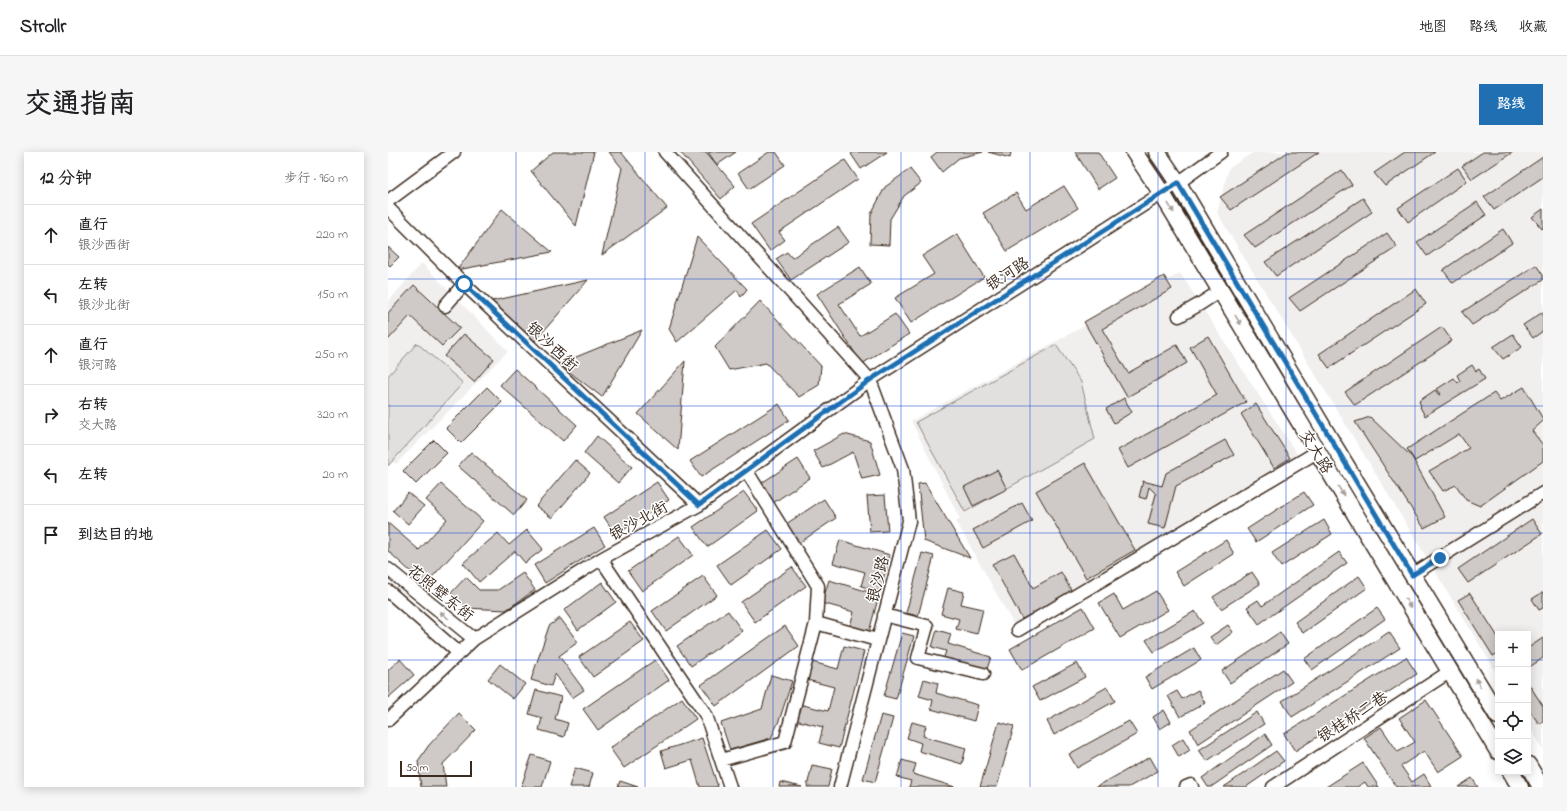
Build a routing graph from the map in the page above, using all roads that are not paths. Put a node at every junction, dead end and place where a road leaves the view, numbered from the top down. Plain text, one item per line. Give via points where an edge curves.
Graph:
1 (454, 152) edge
2 (665, 152) edge
3 (1134, 152) edge
4 (1157, 152) edge
5 (1221, 152) edge
6 (1178, 183) junction
7 (1161, 192) junction
8 (388, 201) edge
9 (388, 208) edge
10 (464, 284) junction
11 (1220, 291) junction
12 (445, 306) dead end
13 (1179, 316) dead end
14 (870, 380) junction
15 (1317, 452) junction
16 (746, 470) junction
17 (1542, 496) edge
18 (699, 505) junction
19 (601, 559) junction
20 (388, 569) edge
21 (1412, 575) junction
22 (388, 591) edge
23 (884, 615) junction
24 (816, 623) junction
25 (1018, 630) dead end
26 (474, 639) junction
27 (877, 640) junction
28 (460, 653) junction
29 (1449, 672) junction
30 (983, 674) dead end
31 (1495, 711) edge
32 (388, 720) edge
33 (1495, 747) edge
34 (721, 760) junction
35 (1531, 770) edge
36 (1513, 775) edge
37 (843, 786) edge
38 (730, 787) edge
39 (1186, 787) edge
40 (1192, 787) edge
41 (1273, 787) edge
42 (1520, 787) edge
43 (1541, 787) edge

1 - 8 street
2 - 14 street
3 - 7 main road, 交大路
4 - 6 main road, 交大路
5 - 6 street, 银河路
6 - 7 street, 银河路
6 - 21 main road, 交大路
7 -> 11 main road, 交大路
7 - 14 street, 银河路
9 - 10 street, 银沙西街
10 - 12 street
10 - 18 street, 银沙西街
11 - 13 street
11 -> 15 main road, 交大路
14 - 16 street, 银沙北街
14 - 23 street, 银沙路 via 903,469 909,521
15 - 25 street
15 -> 29 main road, 交大路
16 - 18 street, 银沙北街
16 - 24 street via 818,586
17 - 21 street
18 - 19 street, 银沙北街
19 - 26 street, 银沙北街
19 - 34 street via 706,715
26 -> 20 street, 花照壁东街
31 -> 21 main road, 交大路
22 - 28 street, 花照壁东街
23 - 27 street, 银沙路
23 - 30 street via 927,626 918,658
24 - 27 street
24 - 34 street via 785,742
26 - 28 street, 银沙北街
27 - 37 street, 银沙路
28 - 32 street, 银沙北街
29 - 33 main road, 交大路
29 - 41 street, 银桂桥二巷
34 - 38 street
35 - 43 main road
36 - 42 main road
39 - 40 street

